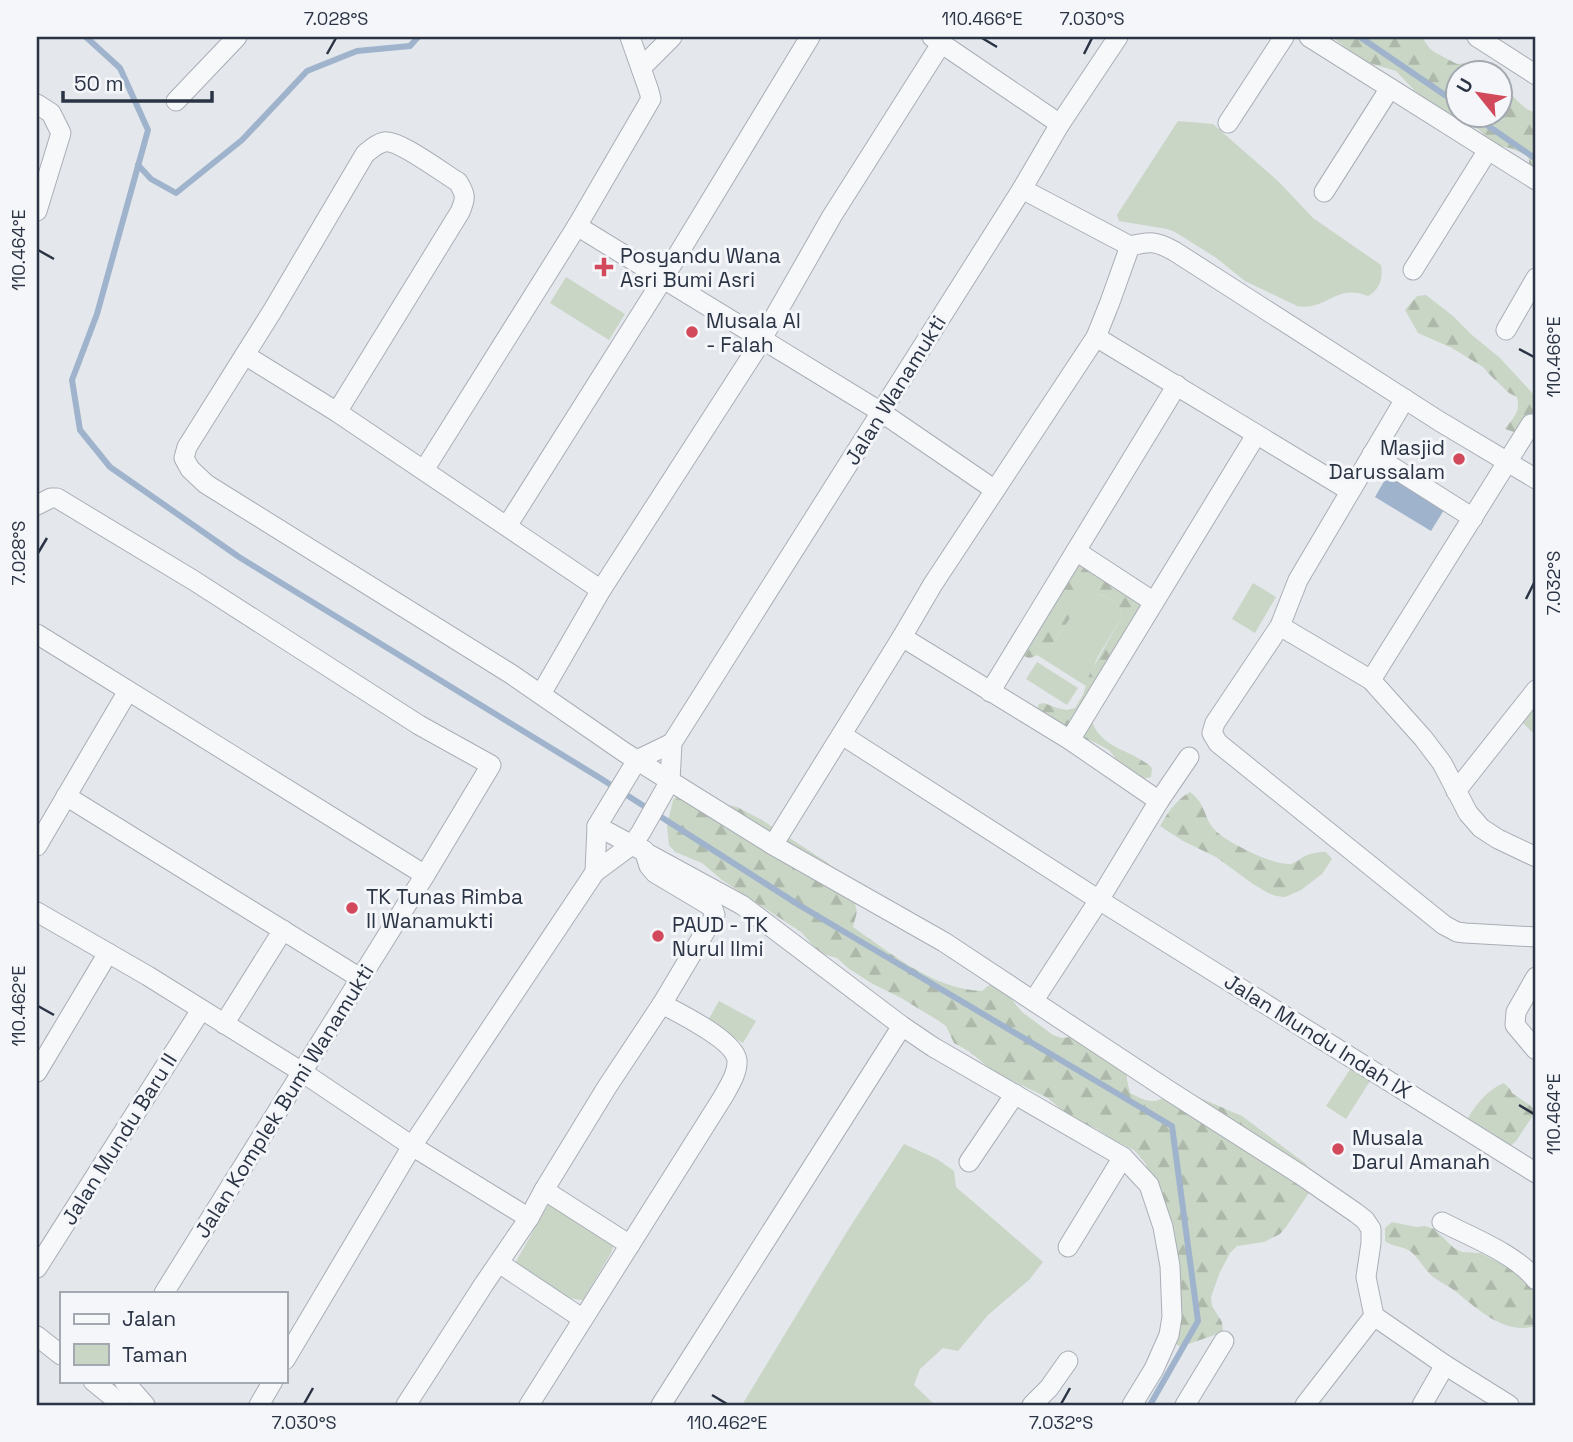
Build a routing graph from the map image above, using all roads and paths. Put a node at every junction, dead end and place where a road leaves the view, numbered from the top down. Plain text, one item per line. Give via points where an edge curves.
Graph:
1 (237, 37) edge
2 (630, 37) edge
3 (672, 37) edge
4 (810, 37) edge
5 (1118, 37) edge
6 (1284, 37) edge
7 (1309, 37) edge
8 (1477, 37) edge
9 (936, 40) edge
10 (641, 68) junction
11 (1536, 75) edge
12 (1390, 88) junction
13 (176, 101) dead end
14 (37, 104) edge
15 (1228, 123) dead end
16 (1060, 124) junction
17 (1488, 150) junction
18 (1536, 180) edge
19 (1022, 189) junction
20 (1324, 192) dead end
21 (37, 211) edge
22 (577, 226) junction
23 (1130, 246) junction
24 (1413, 271) dead end
25 (1536, 278) edge
26 (663, 279) junction
27 (1506, 330) dead end
28 (1096, 337) junction
29 (762, 340) junction
30 (245, 355) junction
31 (1177, 386) junction
32 (1405, 399) junction
33 (337, 412) junction
34 (881, 412) junction
35 (1531, 424) dead end
36 (1256, 435) junction
37 (1372, 454) junction
38 (1508, 462) junction
39 (424, 470) junction
40 (1536, 479) edge
41 (995, 490) junction
42 (1350, 491) junction
43 (37, 505) edge
44 (1473, 518) junction
45 (507, 526) junction
46 (1076, 551) junction
47 (601, 590) junction
48 (1154, 602) junction
49 (1280, 626) junction
50 (37, 636) edge
51 (902, 637) junction
52 (1371, 680) junction
53 (1536, 690) edge
54 (128, 691) junction
55 (990, 691) junction
56 (541, 694) junction
57 (842, 735) junction
58 (1070, 740) junction
59 (672, 743) junction
60 (1189, 757) dead end
61 (632, 767) junction
62 (667, 787) junction
63 (1456, 791) junction
64 (66, 796) junction
65 (1159, 801) junction
66 (601, 820) junction
67 (639, 842) junction
68 (773, 845) junction
69 (37, 846) edge
70 (1536, 857) edge
71 (595, 872) junction
72 (425, 875) junction
73 (1099, 900) junction
74 (37, 912) edge
75 (283, 930) junction
76 (1536, 937) edge
77 (108, 953) junction
78 (1536, 977) edge
79 (360, 978) junction
80 (1034, 1000) junction
81 (662, 1003) junction
82 (201, 1010) junction
83 (224, 1024) junction
84 (902, 1026) junction
85 (1536, 1050) edge
86 (37, 1072) edge
87 (302, 1072) junction
88 (1016, 1094) junction
89 (412, 1146) junction
90 (1124, 1157) junction
91 (970, 1162) dead end
92 (1536, 1173) edge
93 (544, 1190) junction
94 (529, 1218) junction
95 (1442, 1222) dead end
96 (630, 1245) junction
97 (1068, 1247) dead end
98 (499, 1263) junction
99 (37, 1268) edge
100 (1536, 1280) edge
101 (165, 1292) edge
102 (1374, 1316) junction
103 (583, 1319) junction
104 (37, 1336) edge
105 (1224, 1341) dead end
106 (60, 1354) edge
107 (287, 1357) edge
108 (1068, 1361) dead end
109 (1446, 1365) junction
110 (94, 1382) edge
111 (125, 1382) edge
112 (272, 1382) edge
113 (1042, 1403) edge
114 (121, 1405) edge
115 (145, 1405) edge
116 (259, 1405) edge
117 (406, 1405) edge
118 (530, 1405) edge
119 (661, 1405) edge
120 (1132, 1405) edge
121 (1185, 1405) edge
122 (1305, 1405) edge
123 (1422, 1405) edge
124 (1509, 1405) edge

1 - 13 street
2 - 10 street
3 - 10 street
4 - 26 street
5 - 16 street, Jalan Wanamukti
6 - 15 street
7 - 12 street
8 - 11 street
9 - 16 street
9 - 29 street
10 - 22 street via 651,99
12 - 17 street
12 - 20 street
14 - 21 street via 51,113 61,133
16 - 19 street, Jalan Wanamukti
17 - 18 street
17 - 24 street
19 - 23 street
19 - 34 street, Jalan Wanamukti
22 - 26 street
22 - 39 street
23 - 28 street
23 - 32 street via 1159,243
25 - 27 street
26 - 29 street
26 - 45 street
28 - 31 street
28 - 41 street
29 - 34 street
29 - 47 street
30 - 33 street
30 - 33 street via 366,154 386,141 398,144 457,182 465,200
30 - 56 street via 187,447 184,458 190,470
31 - 36 street
31 - 46 street
32 - 37 street
32 - 38 street
33 - 39 street
34 - 41 street
34 - 59 street, Jalan Wanamukti
35 - 38 street
36 - 42 street
36 - 48 street
37 - 42 street
37 - 44 street
38 - 40 street
38 - 44 street
39 - 45 street
41 - 51 street
42 - 49 street via 1298,580
43 - 72 street, Jalan Komplek Bumi Wanamukti via 57,498 419,725 491,765
44 - 52 street
45 - 47 street
46 - 48 street
46 - 55 street
47 - 56 street
48 - 58 street
49 - 52 street
49 - 76 street via 1215,723 1212,733 1218,743 1444,925 1457,932
50 - 54 street
51 - 55 street
51 - 57 street
52 - 63 street via 1423,738
53 - 63 street
54 - 64 street
54 - 72 street
55 - 58 street
56 - 61 street
57 - 68 street
57 - 73 street, Jalan Mundu Indah IX
58 - 65 street
59 - 61 street
59 - 62 street
60 - 65 street
61 - 62 street
61 - 66 street
62 - 67 street
62 - 68 street
63 - 70 street via 1481,828
64 - 69 street
64 - 75 street
65 - 73 street
66 - 67 street
66 - 71 street
67 - 71 street
67 - 81 street via 655,873 707,904 715,915
67 - 84 street via 742,905
68 - 80 street via 944,942
71 - 89 street
72 - 79 street, Jalan Komplek Bumi Wanamukti
73 - 80 street
73 - 92 street, Jalan Mundu Indah IX
74 - 77 street
75 - 79 street
75 - 83 street
77 - 82 street
77 - 86 street
78 - 85 street via 1516,1012 1515,1026
79 - 87 street, Jalan Komplek Bumi Wanamukti
80 - 102 street via 1365,1220 1371,1229 1366,1276
81 - 93 street
81 - 96 street via 731,1048 737,1059 736,1073
82 - 83 street
82 - 99 street, Jalan Mundu Baru II
83 - 87 street
84 - 88 street
84 - 119 street
87 - 89 street
87 - 101 street, Jalan Komplek Bumi Wanamukti
88 - 90 street
88 - 91 street
89 - 94 street
89 - 107 street
90 - 97 street
90 - 120 street via 1149,1185 1163,1227 1172,1317 1154,1369
93 - 94 street
93 - 96 street
94 - 98 street
95 - 100 street via 1509,1257
96 - 103 street
98 - 103 street
98 - 117 street
102 - 109 street
102 - 122 street
103 - 118 street
104 - 106 street
105 - 121 street
108 - 113 street
109 - 123 street
109 - 124 street
110 - 114 street
111 - 115 street
112 - 116 street

